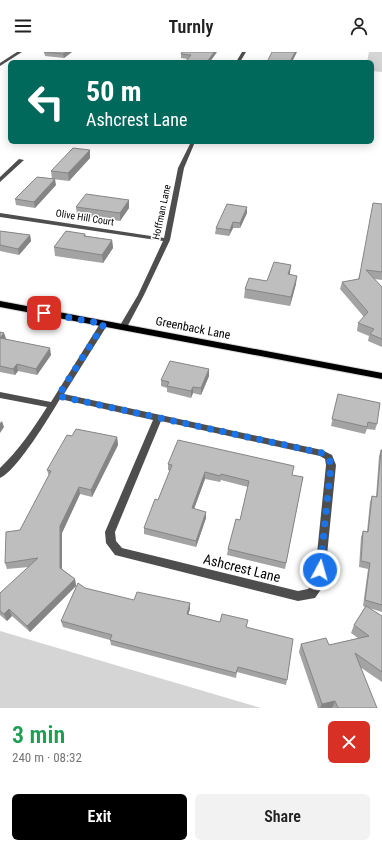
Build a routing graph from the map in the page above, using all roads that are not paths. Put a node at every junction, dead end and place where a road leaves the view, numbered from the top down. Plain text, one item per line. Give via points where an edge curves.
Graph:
1 (20, 52) edge
2 (0, 65) edge
3 (192, 144) edge
4 (21, 160) dead end
5 (0, 180) edge
6 (0, 215) edge
7 (167, 240) junction
8 (0, 304) edge
9 (104, 324) junction
10 (123, 327) junction
11 (382, 376) edge
12 (0, 395) edge
13 (58, 396) junction
14 (53, 405) junction
15 (158, 418) junction
16 (0, 474) edge

1 - 2 street
3 - 7 street, Hoffman Lane via 178,179
4 - 5 street
6 - 7 street, Olive Hill Court
7 - 10 street, Hoffman Lane
8 - 9 main road, Greenback Lane
9 - 10 main road, Greenback Lane
9 - 13 street
10 - 11 main road, Greenback Lane
12 - 14 street
13 - 14 street
13 - 15 street, Ashcrest Lane
14 - 16 street via 35,433
15 - 15 street, Ashcrest Lane via 322,453 329,458 331,465 319,585 311,594 298,596 119,552 111,543 110,532

